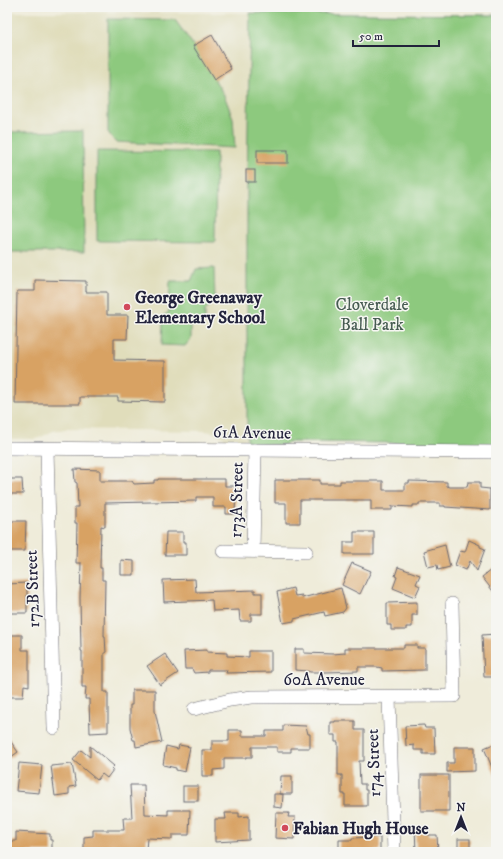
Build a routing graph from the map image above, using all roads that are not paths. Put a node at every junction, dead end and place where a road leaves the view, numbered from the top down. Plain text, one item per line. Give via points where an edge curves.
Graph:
1 (7, 448) edge
2 (47, 448) junction
3 (255, 450) junction
4 (496, 452) edge
5 (223, 551) dead end
6 (253, 551) junction
7 (306, 552) dead end
8 (452, 604) dead end
9 (389, 697) junction
10 (194, 709) dead end
11 (54, 728) dead end
12 (394, 852) edge

1 - 2 street, 61A Avenue
2 - 3 street, 61A Avenue
2 - 11 street, 172B Street
3 - 4 street, 61A Avenue
3 - 6 street, 173A Street
5 - 6 street, 173A Street
6 - 7 street, 173A Street
8 - 9 street, 60A Avenue via 454,696
9 - 10 street, 60A Avenue via 252,697
9 - 12 street, 174 Street

